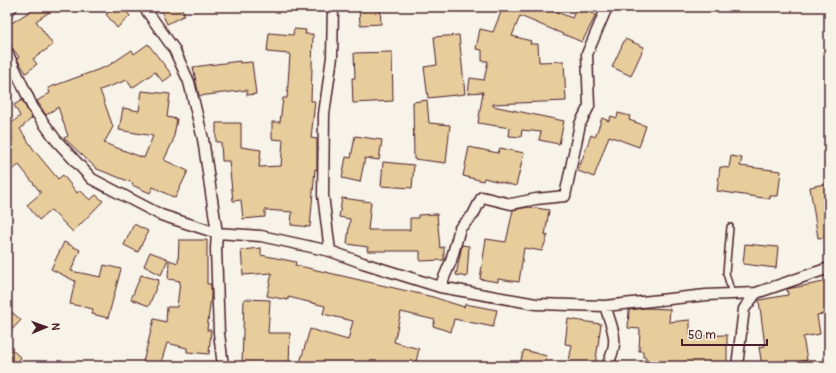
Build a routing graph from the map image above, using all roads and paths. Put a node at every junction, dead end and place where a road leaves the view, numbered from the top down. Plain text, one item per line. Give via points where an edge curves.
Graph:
1 (12, 7) edge
2 (144, 7) edge
3 (333, 7) edge
4 (607, 7) edge
5 (7, 10) edge
6 (7, 52) edge
7 (730, 227) dead end
8 (217, 233) junction
9 (330, 250) junction
10 (829, 268) edge
11 (440, 287) junction
12 (756, 293) junction
13 (732, 294) junction
14 (605, 306) junction
15 (744, 309) junction
16 (223, 366) edge
17 (607, 366) edge
18 (737, 366) edge

1 - 5 street
2 - 8 street via 174,49 189,82 203,139
3 - 9 street via 332,57 324,114 323,195
4 - 11 street via 587,54 589,106 580,124 565,196 511,204 482,197 473,215 460,228 452,260
6 - 8 street via 33,108 56,140 92,179 161,215
7 - 13 lane via 726,273
8 - 9 street via 262,236
8 - 16 street via 219,325
9 - 11 street
10 - 12 street
11 - 14 street via 536,304
12 - 13 street
12 - 15 street
13 - 14 street
13 - 15 street
14 - 17 street via 615,336 613,354
15 - 18 street

